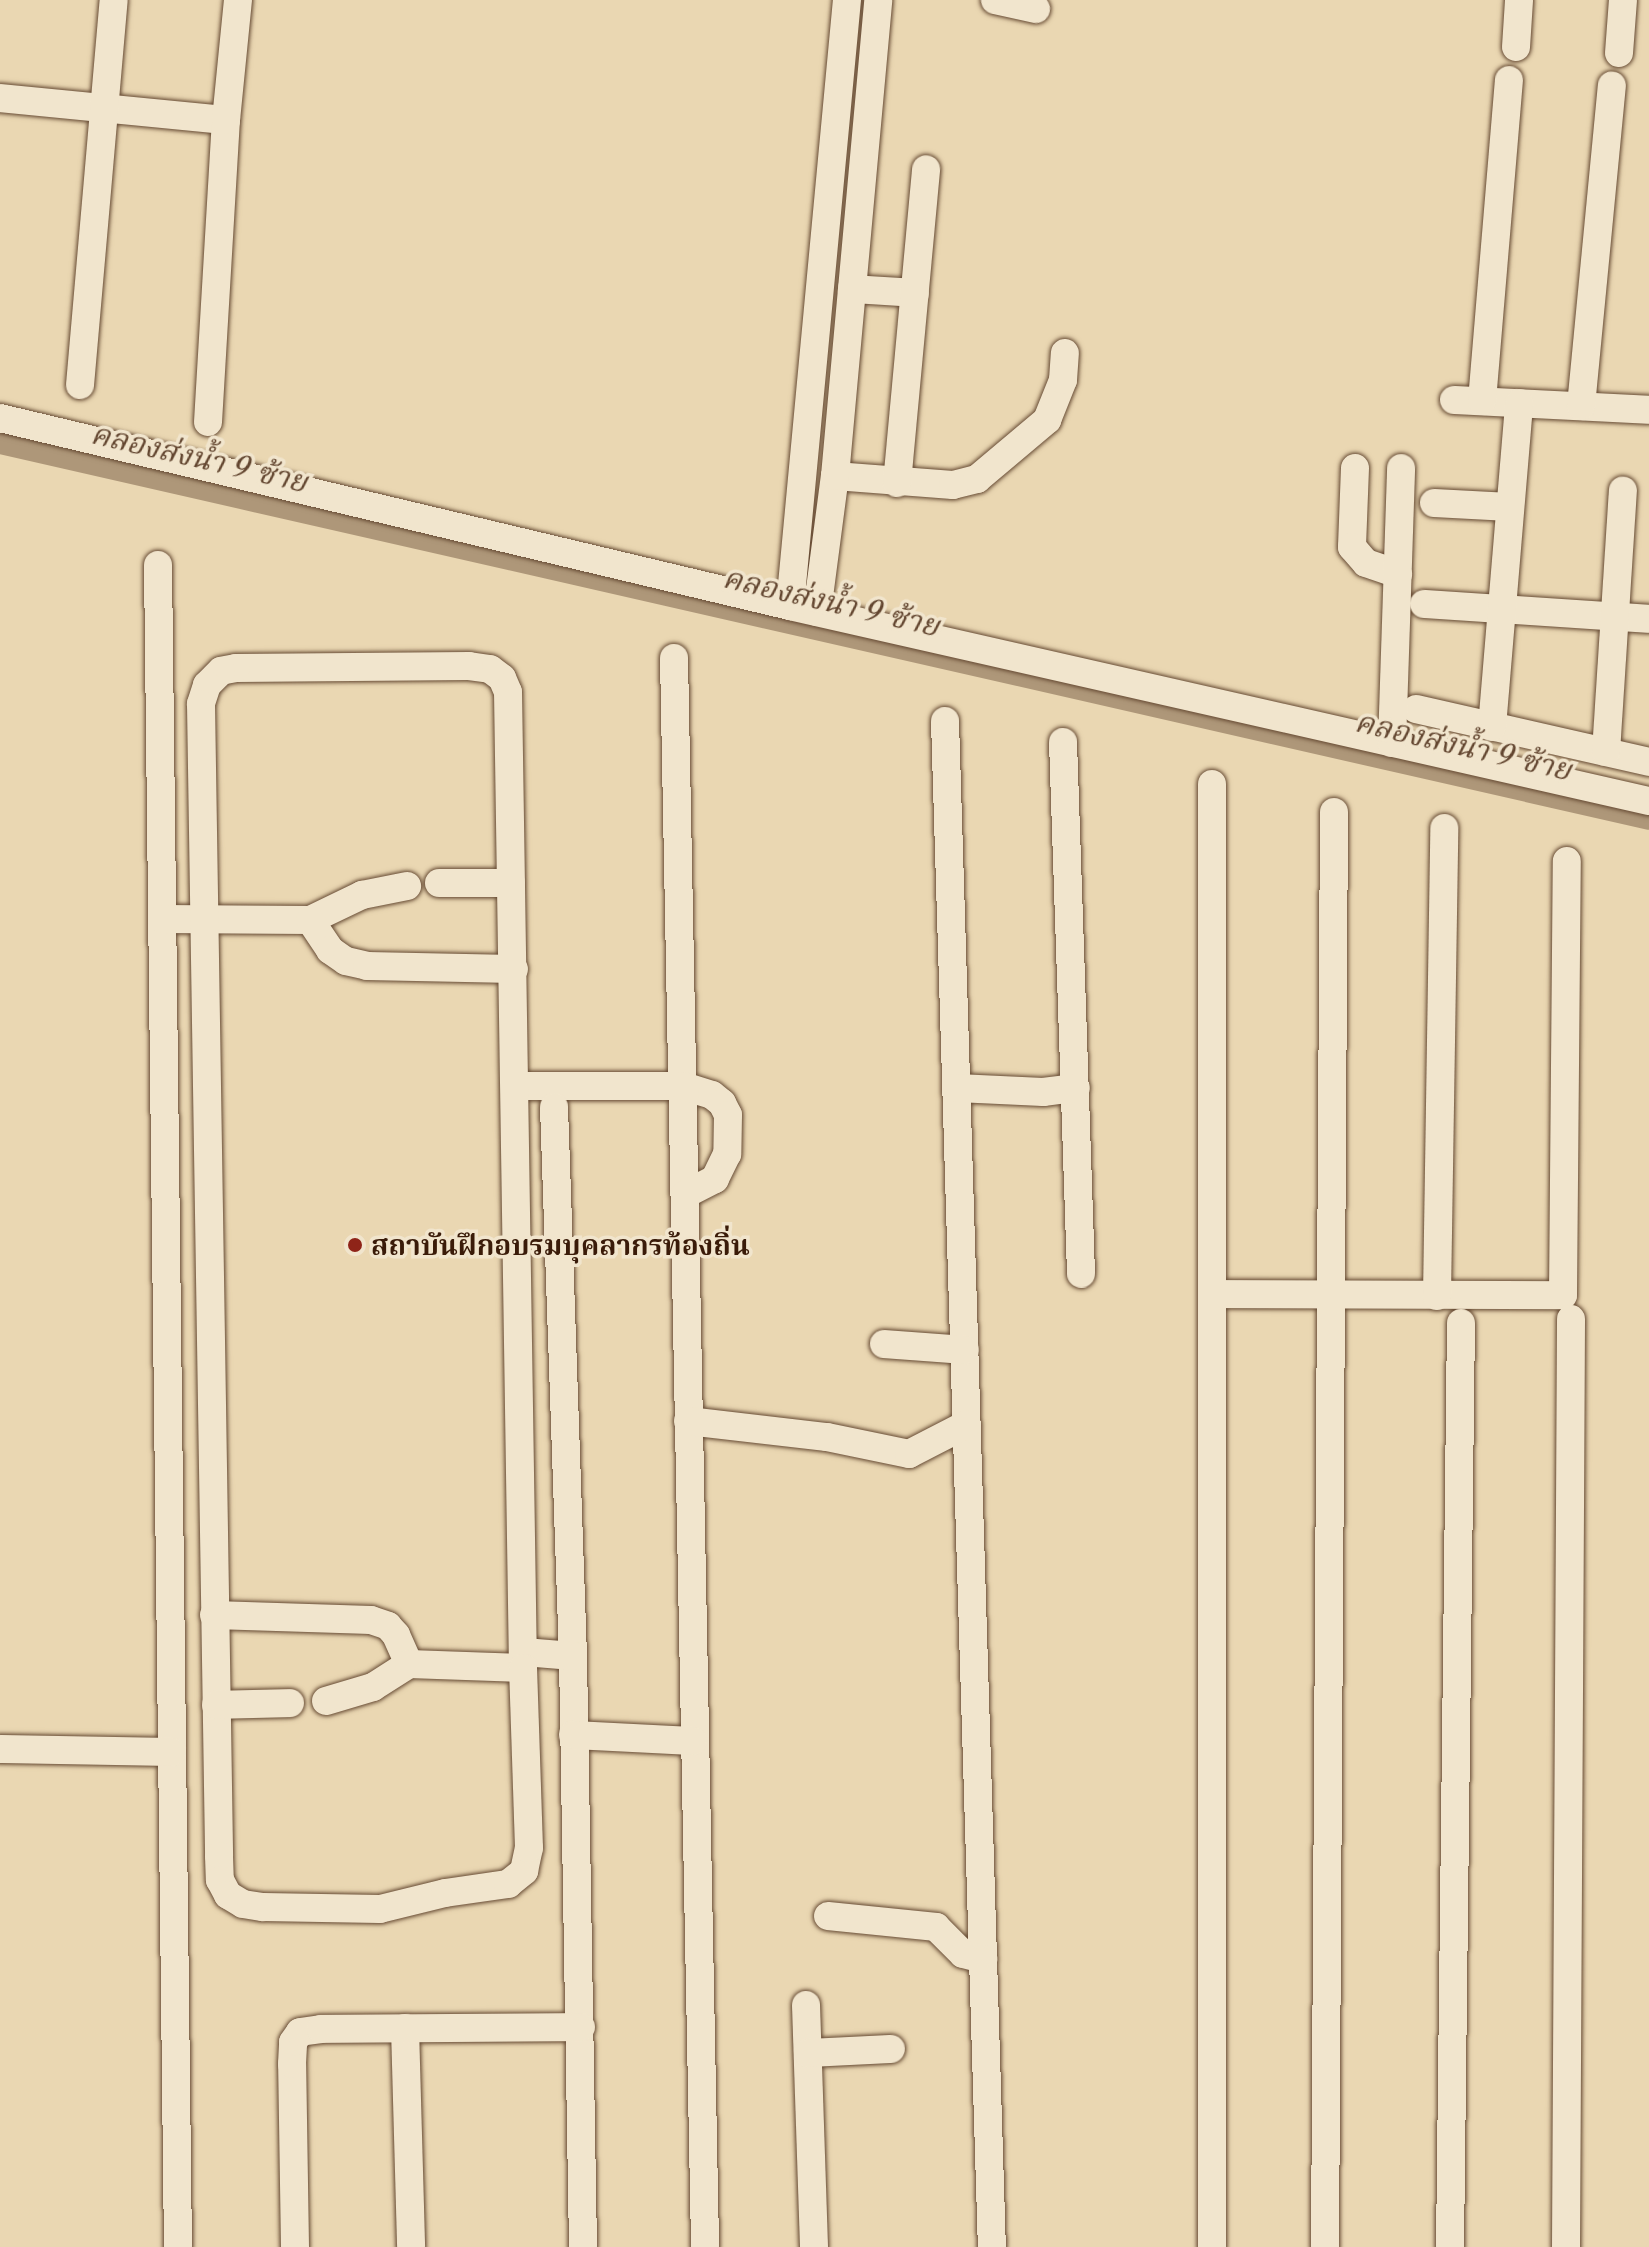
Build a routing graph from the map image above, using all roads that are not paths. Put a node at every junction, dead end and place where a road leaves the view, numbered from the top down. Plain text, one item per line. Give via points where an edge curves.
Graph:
1 (114, 0) edge
2 (238, 0) edge
3 (847, 0) edge
4 (878, 0) edge
5 (995, 0) edge
6 (1519, 0) edge
7 (1623, 0) edge
8 (1036, 9) dead end
9 (1516, 47) dead end
10 (1619, 53) dead end
11 (1509, 80) dead end
12 (1612, 85) dead end
13 (0, 98) edge
14 (105, 107) junction
15 (226, 120) junction
16 (926, 169) dead end
17 (852, 289) junction
18 (915, 293) junction
19 (1065, 353) dead end
20 (80, 385) dead end
21 (1454, 400) dead end
22 (1482, 401) junction
23 (1519, 403) junction
24 (1581, 406) junction
25 (1649, 410) edge
26 (0, 418) edge
27 (208, 422) dead end
28 (1355, 468) dead end
29 (1401, 468) dead end
30 (835, 476) junction
31 (897, 483) junction
32 (1623, 491) dead end
33 (1434, 503) dead end
34 (1510, 507) junction
35 (158, 565) dead end
36 (1398, 574) junction
37 (1424, 604) dead end
38 (790, 606) junction
39 (1502, 609) junction
40 (817, 612) junction
41 (1615, 617) junction
42 (1649, 619) edge
43 (674, 658) dead end
44 (1416, 709) dead end
45 (945, 721) dead end
46 (1492, 727) junction
47 (1063, 742) dead end
48 (1392, 743) junction
49 (1606, 752) junction
50 (1649, 762) edge
51 (1212, 784) dead end
52 (1649, 801) edge
53 (1334, 812) dead end
54 (1444, 828) dead end
55 (1567, 861) dead end
56 (439, 883) dead end
57 (511, 883) junction
58 (407, 886) dead end
59 (203, 918) junction
60 (162, 919) junction
61 (310, 920) junction
62 (514, 969) junction
63 (516, 1086) junction
64 (683, 1086) junction
65 (957, 1088) junction
66 (1076, 1088) junction
67 (554, 1107) dead end
68 (685, 1194) junction
69 (1081, 1274) dead end
70 (1212, 1294) junction
71 (1330, 1296) junction
72 (1437, 1296) junction
73 (1571, 1319) dead end
74 (1461, 1323) dead end
75 (884, 1344) dead end
76 (965, 1350) junction
77 (688, 1421) junction
78 (967, 1424) junction
79 (214, 1615) junction
80 (573, 1656) junction
81 (524, 1660) junction
82 (409, 1664) junction
83 (326, 1701) dead end
84 (290, 1703) dead end
85 (216, 1705) junction
86 (573, 1735) junction
87 (693, 1741) junction
88 (0, 1749) edge
89 (172, 1752) junction
90 (828, 1916) dead end
91 (983, 1959) junction
92 (806, 2005) dead end
93 (581, 2027) junction
94 (405, 2028) junction
95 (891, 2049) dead end
96 (808, 2053) junction
97 (178, 2247) edge
98 (295, 2247) edge
99 (411, 2247) edge
100 (583, 2247) edge
101 (705, 2247) edge
102 (814, 2247) edge
103 (992, 2247) edge
104 (1212, 2247) edge
105 (1325, 2247) edge
106 (1450, 2247) edge
107 (1566, 2247) edge

1 - 14 street
2 - 15 street
3 - 38 street
4 - 17 street
5 - 8 street
6 - 9 street
7 - 10 street
11 - 22 street
12 - 24 street
13 - 14 street
14 - 15 street
14 - 20 street
15 - 27 street
16 - 18 street
17 - 18 street
17 - 30 street
18 - 31 street
19 - 31 street via 1063,380 1047,420 996,466 977,479 953,485
21 - 22 street
22 - 23 street
23 - 24 street
23 - 34 street
24 - 25 street
26 - 38 street
28 - 36 street via 1352,547 1366,563
29 - 36 street
30 - 31 street
30 - 40 street
32 - 41 street
33 - 34 street
34 - 39 street
35 - 60 street
36 - 48 street
37 - 39 street
38 - 40 street
39 - 41 street
39 - 46 street
40 - 48 street
41 - 42 street
41 - 49 street
43 - 64 street
44 - 46 street
45 - 65 street
46 - 49 street
47 - 66 street
48 - 52 street
49 - 50 street
51 - 70 street
53 - 71 street
54 - 72 street
55 - 72 street via 1563,1295
56 - 57 street
57 - 59 street via 508,692 502,678 490,669 469,666 236,668 221,671 207,685 201,704
57 - 62 street
58 - 61 street via 362,895
59 - 60 street
59 - 61 street
59 - 79 street
60 - 89 street
61 - 62 street via 330,950 346,961
62 - 63 street
63 - 64 street
63 - 81 street
64 - 68 street
64 - 68 street via 712,1095 728,1115 721,1170 715,1179
65 - 66 street
65 - 76 street
66 - 69 street
67 - 80 street
68 - 77 street
70 - 71 street
70 - 104 street
71 - 72 street
71 - 105 street
73 - 107 street
74 - 106 street
75 - 76 street
76 - 78 street
77 - 78 street via 827,1437 909,1454
77 - 87 street
78 - 91 street
79 - 82 street via 371,1620 396,1635
79 - 85 street
80 - 81 street
80 - 86 street
81 - 82 street
81 - 85 street via 529,1848 524,1871 508,1884 380,1909 263,1907 228,1895 220,1880
82 - 83 street via 373,1687
84 - 85 street
86 - 87 street
86 - 93 street
87 - 101 street
88 - 89 street
89 - 97 street
90 - 91 street via 936,1927 963,1954
91 - 103 street
92 - 96 street
93 - 94 street
93 - 100 street
94 - 98 street via 321,2029 300,2032 293,2042
94 - 99 street
95 - 96 street
96 - 102 street

